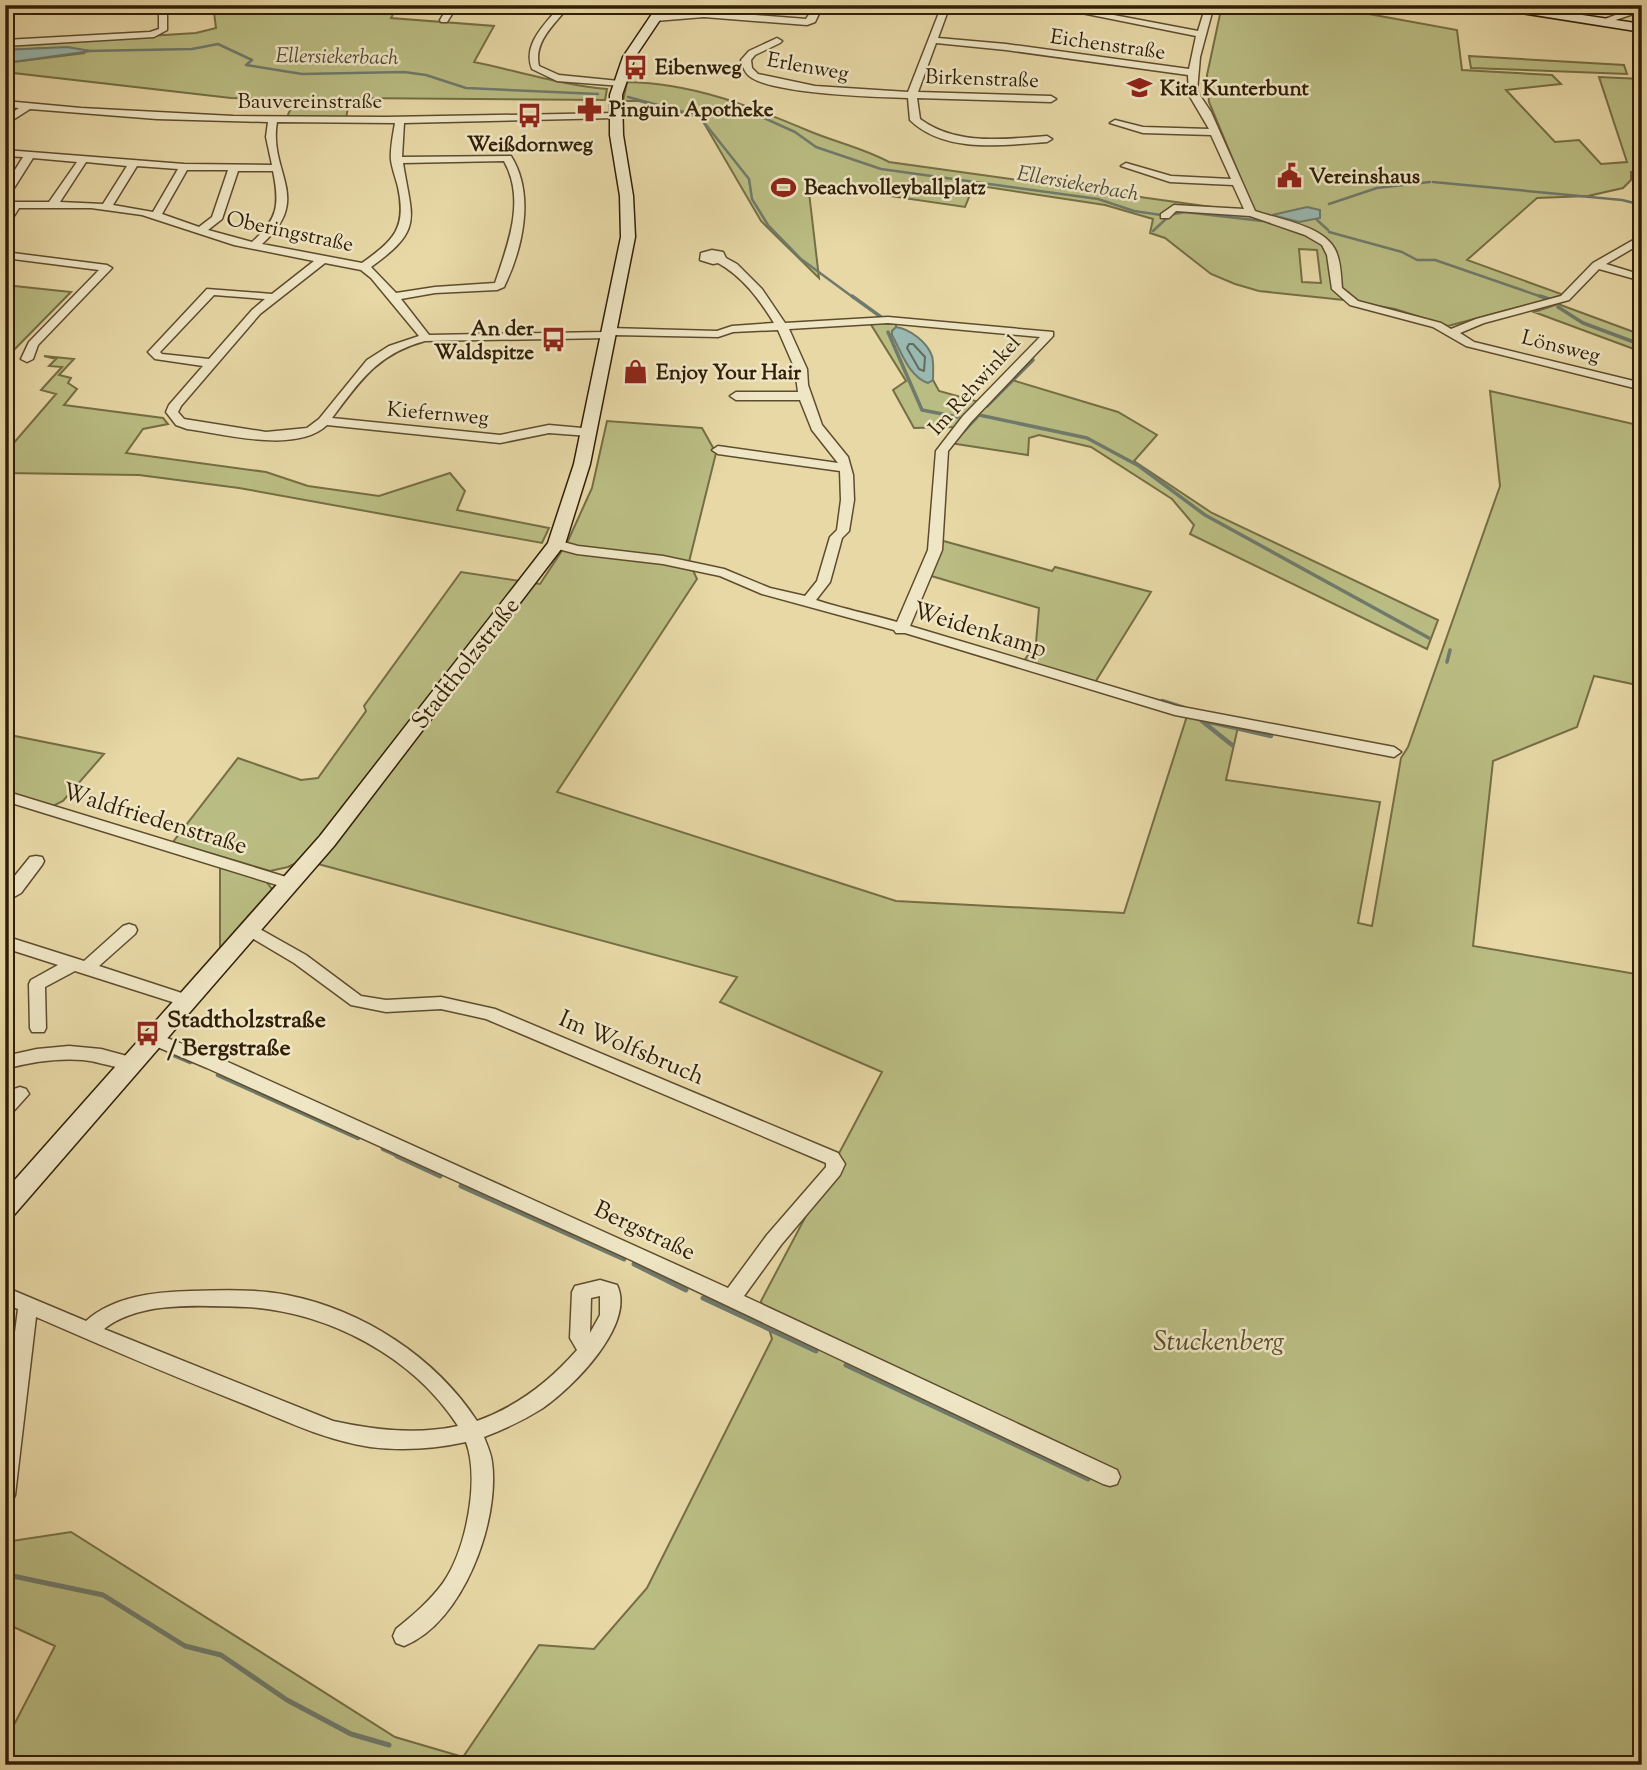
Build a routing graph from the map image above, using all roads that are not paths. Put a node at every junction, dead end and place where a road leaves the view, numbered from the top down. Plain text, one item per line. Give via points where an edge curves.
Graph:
1 (163, 5) edge
2 (453, 5) edge
3 (566, 5) edge
4 (664, 5) edge
5 (750, 5) edge
6 (819, 5) edge
7 (946, 5) edge
8 (1046, 5) edge
9 (1210, 5) edge
10 (1490, 5) edge
11 (1642, 8) edge
12 (744, 17) junction
13 (655, 18) junction
14 (444, 20) dead end
15 (1601, 22) junction
16 (1642, 28) edge
17 (1202, 34) junction
18 (777, 40) dead end
19 (933, 40) junction
20 (5, 43) edge
21 (1194, 73) junction
22 (619, 83) junction
23 (912, 95) junction
24 (1051, 99) dead end
25 (5, 104) edge
26 (28, 106) junction
27 (614, 115) junction
28 (273, 120) junction
29 (400, 120) junction
30 (5, 122) edge
31 (1115, 123) dead end
32 (1215, 132) junction
33 (1047, 139) dead end
34 (5, 153) edge
35 (30, 155) junction
36 (83, 160) junction
37 (396, 160) junction
38 (134, 164) junction
39 (1126, 166) dead end
40 (184, 167) junction
41 (277, 168) junction
42 (234, 169) junction
43 (1237, 182) junction
44 (5, 194) edge
45 (11, 204) edge
46 (53, 204) junction
47 (107, 206) junction
48 (1251, 213) junction
49 (156, 215) junction
50 (1165, 216) dead end
51 (5, 222) edge
52 (201, 230) junction
53 (1642, 239) edge
54 (254, 246) junction
55 (5, 255) edge
56 (323, 259) junction
57 (720, 259) dead end
58 (1597, 265) junction
59 (364, 267) junction
60 (1642, 278) edge
61 (274, 297) junction
62 (393, 297) junction
63 (781, 326) junction
64 (1452, 332) junction
65 (609, 333) junction
66 (425, 338) junction
67 (27, 359) dead end
68 (210, 363) junction
69 (1642, 387) edge
70 (736, 396) dead end
71 (805, 396) junction
72 (324, 421) junction
73 (589, 432) junction
74 (718, 450) dead end
75 (846, 468) junction
76 (556, 544) junction
77 (808, 601) junction
78 (901, 629) junction
79 (1394, 752) dead end
80 (5, 796) edge
81 (36, 861) dead end
82 (290, 884) junction
83 (5, 897) edge
84 (129, 930) dead end
85 (251, 930) junction
86 (5, 942) edge
87 (81, 966) junction
88 (188, 1000) junction
89 (38, 1028) dead end
90 (154, 1039) junction
91 (5, 1063) edge
92 (132, 1064) junction
93 (20, 1094) dead end
94 (5, 1109) edge
95 (5, 1208) edge
96 (5, 1295) edge
97 (731, 1299) junction
98 (28, 1304) junction
99 (90, 1330) junction
100 (588, 1351) dead end
101 (474, 1433) junction
102 (1110, 1477) dead end
103 (5, 1495) edge
104 (404, 1636) dead end

1 - 20 street via 163,30 159,33
2 - 14 street
3 - 22 street via 536,44 535,66 557,78
4 - 13 street, Stadtholzstraße
5 - 12 street
6 - 12 street via 807,22
7 - 19 street, Birkenstraße
8 - 17 street
9 - 17 street
10 - 15 street
11 - 15 street
12 - 13 street
13 - 22 street, Stadtholzstraße
15 - 16 street
17 - 21 street
18 - 23 street, Erlenweg via 746,60 755,76 815,89
19 - 21 street, Eichenstraße
19 - 23 street, Birkenstraße
21 - 32 street via 1194,95
22 - 27 street, Stadtholzstraße
23 - 24 street, Birkenstraße
23 - 33 street, Birkenstraße via 915,120 935,134 983,141
25 - 26 street, Bauvereinstraße
26 - 28 street, Bauvereinstraße via 138,116
26 - 30 street
27 - 29 street, Bauvereinstraße
27 - 65 street, Stadtholzstraße via 630,221
28 - 29 street, Bauvereinstraße
28 - 41 street via 270,129
29 - 37 street
31 - 32 street via 1143,130
32 - 43 street
34 - 35 street
35 - 36 street
35 - 44 street
36 - 38 street
36 - 46 street
37 - 59 street via 409,206 408,222 397,243
37 - 62 street via 507,158 517,186 518,215 497,287
38 - 40 street
38 - 47 street
39 - 43 street via 1170,179
40 - 42 street
40 - 49 street
41 - 42 street
41 - 54 street via 282,213 274,228
42 - 52 street via 217,219
43 - 48 street
45 - 46 street, Oberingstraße
45 - 51 street, Oberingstraße
46 - 47 street, Oberingstraße
47 - 49 street, Oberingstraße
48 - 50 street via 1174,208
48 - 64 street, Lönsweg via 1326,243 1337,289 1347,299
49 - 52 street, Oberingstraße
52 - 54 street, Oberingstraße
53 - 58 street
54 - 56 street, Oberingstraße
55 - 67 street via 107,268 33,344
56 - 59 street, Oberingstraße
56 - 61 street
57 - 63 street via 763,298
58 - 60 street
58 - 64 street via 1564,298
59 - 62 street, Oberingstraße
61 - 68 street
61 - 68 street via 211,291 154,352 159,357
62 - 66 street, Oberingstraße
63 - 65 street via 691,335 677,331
63 - 71 street via 802,373
63 - 78 street, Im Rehwinkel via 888,320 1049,334 942,451 934,550
64 - 69 street, Lönsweg via 1470,344
65 - 66 street
65 - 73 street, Stadtholzstraße
66 - 72 street via 373,358
68 - 72 street via 175,405 172,412 180,422 286,436 311,431
70 - 71 street
71 - 75 street via 819,432
72 - 73 street, Kiefernweg via 500,439 549,429
73 - 76 street, Stadtholzstraße
74 - 75 street
75 - 77 street via 843,531 836,537 822,582
76 - 77 street, Weidenkamp via 715,571 767,592
76 - 82 street, Stadtholzstraße
77 - 78 street, Weidenkamp
78 - 79 street, Weidenkamp via 1175,710
80 - 82 street, Waldfriedenstraße
81 - 83 street
82 - 85 street, Stadtholzstraße
84 - 87 street
85 - 88 street, Stadtholzstraße
85 - 97 street, Im Wolfsbruch via 357,1001 386,1006 441,1003 489,1013 832,1158 834,1170
86 - 87 street
87 - 88 street
87 - 89 street via 37,984
88 - 90 street, Stadtholzstraße
90 - 92 street, Stadtholzstraße
90 - 97 street, Bergstraße
91 - 92 street via 35,1055 79,1052
92 - 95 street, Stadtholzstraße
93 - 94 street
96 - 98 street
97 - 102 street, Bergstraße
98 - 99 street
98 - 103 street
99 - 101 street via 155,1360 358,1437 403,1442
99 - 101 street via 110,1314 180,1299 297,1306 379,1339 417,1366 454,1403
100 - 101 street via 573,1371 546,1393
101 - 104 street via 482,1458 482,1481 469,1551 457,1582 439,1607

